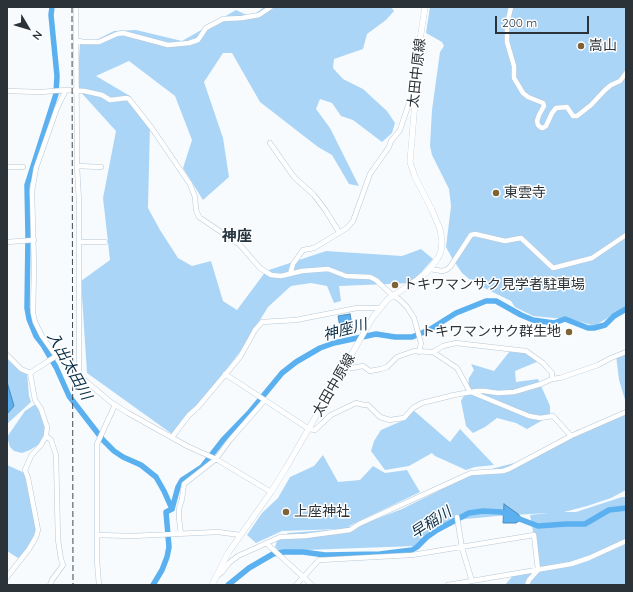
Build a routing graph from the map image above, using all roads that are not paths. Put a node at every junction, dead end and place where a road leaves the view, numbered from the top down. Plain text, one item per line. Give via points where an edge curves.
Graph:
1 (76, 7) edge
2 (270, 7) edge
3 (425, 7) edge
4 (511, 7) edge
5 (76, 40) junction
6 (626, 73) edge
7 (66, 90) junction
8 (77, 90) junction
9 (7, 91) edge
10 (415, 93) junction
11 (270, 143) dead end
12 (77, 166) junction
13 (7, 167) edge
14 (23, 167) dead end
15 (101, 167) dead end
16 (339, 232) junction
17 (626, 235) edge
18 (34, 240) junction
19 (7, 242) edge
20 (79, 242) junction
21 (104, 242) dead end
22 (430, 269) junction
23 (290, 274) junction
24 (392, 295) junction
25 (380, 308) junction
26 (420, 352) junction
27 (434, 352) junction
28 (626, 352) edge
29 (7, 355) edge
30 (344, 367) junction
31 (30, 373) junction
32 (225, 374) junction
33 (552, 379) junction
34 (470, 392) junction
35 (266, 400) junction
36 (114, 404) junction
37 (626, 412) edge
38 (309, 429) junction
39 (46, 436) junction
40 (571, 436) junction
41 (172, 437) junction
42 (216, 459) junction
43 (271, 492) junction
44 (456, 517) dead end
45 (97, 534) junction
46 (181, 534) junction
47 (240, 536) junction
48 (626, 542) edge
49 (266, 543) junction
50 (462, 546) junction
51 (538, 570) junction
52 (215, 577) junction
53 (7, 578) edge
54 (303, 578) junction
55 (472, 581) junction
56 (50, 585) edge
57 (98, 585) edge
58 (212, 585) edge
59 (296, 585) edge
60 (312, 585) edge
61 (448, 585) edge
62 (527, 585) edge

1 - 5 street
2 - 5 street via 259,15 223,19 206,28 198,40 189,43 168,45 123,33 99,42
3 - 10 main road, 太田中原線
4 - 6 street via 507,24 507,42 514,66 514,78 523,93 543,103 537,121 540,127 546,126 556,108 567,107 573,116 577,116 611,85 620,82
5 - 8 street
7 - 8 street
7 - 9 street
7 - 18 street via 36,168 32,191
8 - 12 street
8 - 23 street via 97,93 110,100 129,99 190,184 199,217 240,245 267,273 281,276
10 - 16 street via 400,130 370,174 354,218 347,228
10 - 22 main road, 太田中原線 via 410,162 435,216 442,241 438,258
11 - 16 street via 294,176 314,194
12 - 15 street
12 - 20 street
13 - 14 street
16 - 23 street via 314,248 303,250 293,264
17 - 22 street via 592,258 553,268 521,238 505,241 475,234 471,235 450,267 442,272
18 - 19 street
18 - 31 street via 33,313 42,336 56,356
20 - 21 street
20 - 36 street via 79,371 81,377
22 - 24 main road, 太田中原線
23 - 24 street via 319,268 328,269 346,276 370,278 380,282
24 - 25 main road, 太田中原線
24 - 26 street via 407,307 414,318 422,344
25 - 30 main road, 太田中原線
25 - 32 street via 357,308 296,320 262,322 240,357
26 - 27 street
26 - 30 street via 414,351 397,357 381,369 370,371 362,366
27 - 33 street via 443,346 456,343 526,351 543,363 552,373
27 - 34 street via 457,368
28 - 33 street via 598,365
29 - 31 street
30 - 38 main road, 太田中原線
31 - 39 street via 46,427
32 - 35 street
32 - 41 street
33 - 34 street via 514,392
34 - 38 street via 422,403 404,418 390,420 380,417 368,404 356,403 331,416 316,430
34 - 40 street via 529,416 553,416
35 - 38 street
35 - 42 street
36 - 41 street
36 - 45 street via 97,444
37 - 40 street
38 - 43 main road, 太田中原線
39 - 53 street via 31,456 25,470 38,530 29,549
39 - 56 street via 51,440 56,455 58,540 63,565
40 - 49 street via 510,469 471,473 350,530 280,537
41 - 42 street
42 - 43 street
42 - 46 street via 184,484 179,509
43 - 47 main road, 太田中原線
44 - 50 street
45 - 46 street
45 - 57 street
46 - 47 street via 218,532
47 - 52 main road, 太田中原線
48 - 51 street via 571,564
49 - 52 street via 238,556
49 - 54 street
50 - 51 street via 534,535
50 - 54 street via 399,556 319,560
50 - 55 street
51 - 55 street
51 - 62 street
52 - 58 main road, 太田中原線
54 - 59 street
54 - 60 street
55 - 61 street

